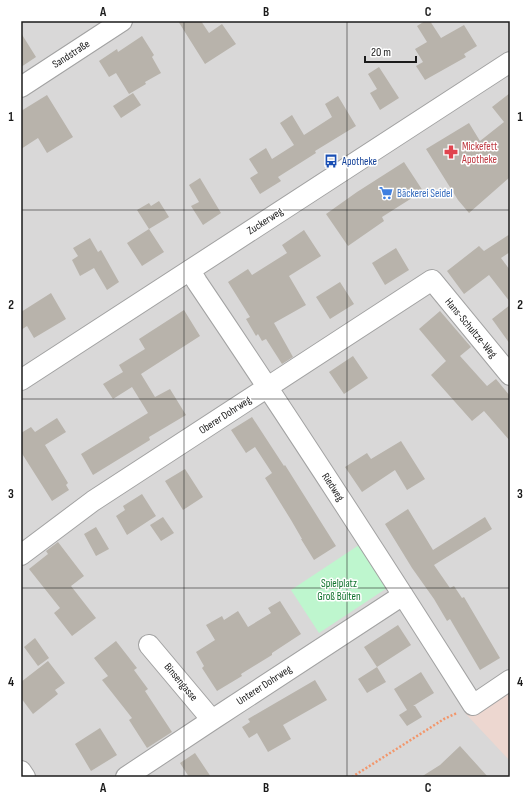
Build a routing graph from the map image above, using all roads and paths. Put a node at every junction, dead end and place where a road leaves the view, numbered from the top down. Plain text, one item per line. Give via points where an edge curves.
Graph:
1 (122, 21) edge
2 (510, 62) edge
3 (21, 87) edge
4 (190, 270) junction
5 (432, 280) joint
6 (510, 375) edge
7 (21, 380) edge
8 (268, 387) junction
9 (21, 555) edge
10 (403, 594) junction
11 (150, 645) dead end
12 (510, 680) edge
13 (473, 705) junction
14 (212, 720) junction
15 (149, 771) edge
16 (21, 772) edge
17 (25, 777) edge
18 (126, 777) edge
19 (352, 777) edge

1 - 3 street, Sandstraße
2 - 4 street, Zuckerweg
4 - 7 street, Zuckerweg
4 - 8 street, Riedweg
5 - 6 street, Hans-Schultze-Weg
5 - 8 street, Oberer Dohrweg
8 - 9 street, Oberer Dohrweg via 93,501
8 - 10 street, Riedweg
10 - 13 street, Riedweg
10 - 14 street, Unterer Dohrweg
11 - 14 street, Binsengasse
12 - 13 street
13 - 19 path
14 - 15 street, Unterer Dohrweg
15 - 18 street, Unterer Dohrweg
16 - 17 street

